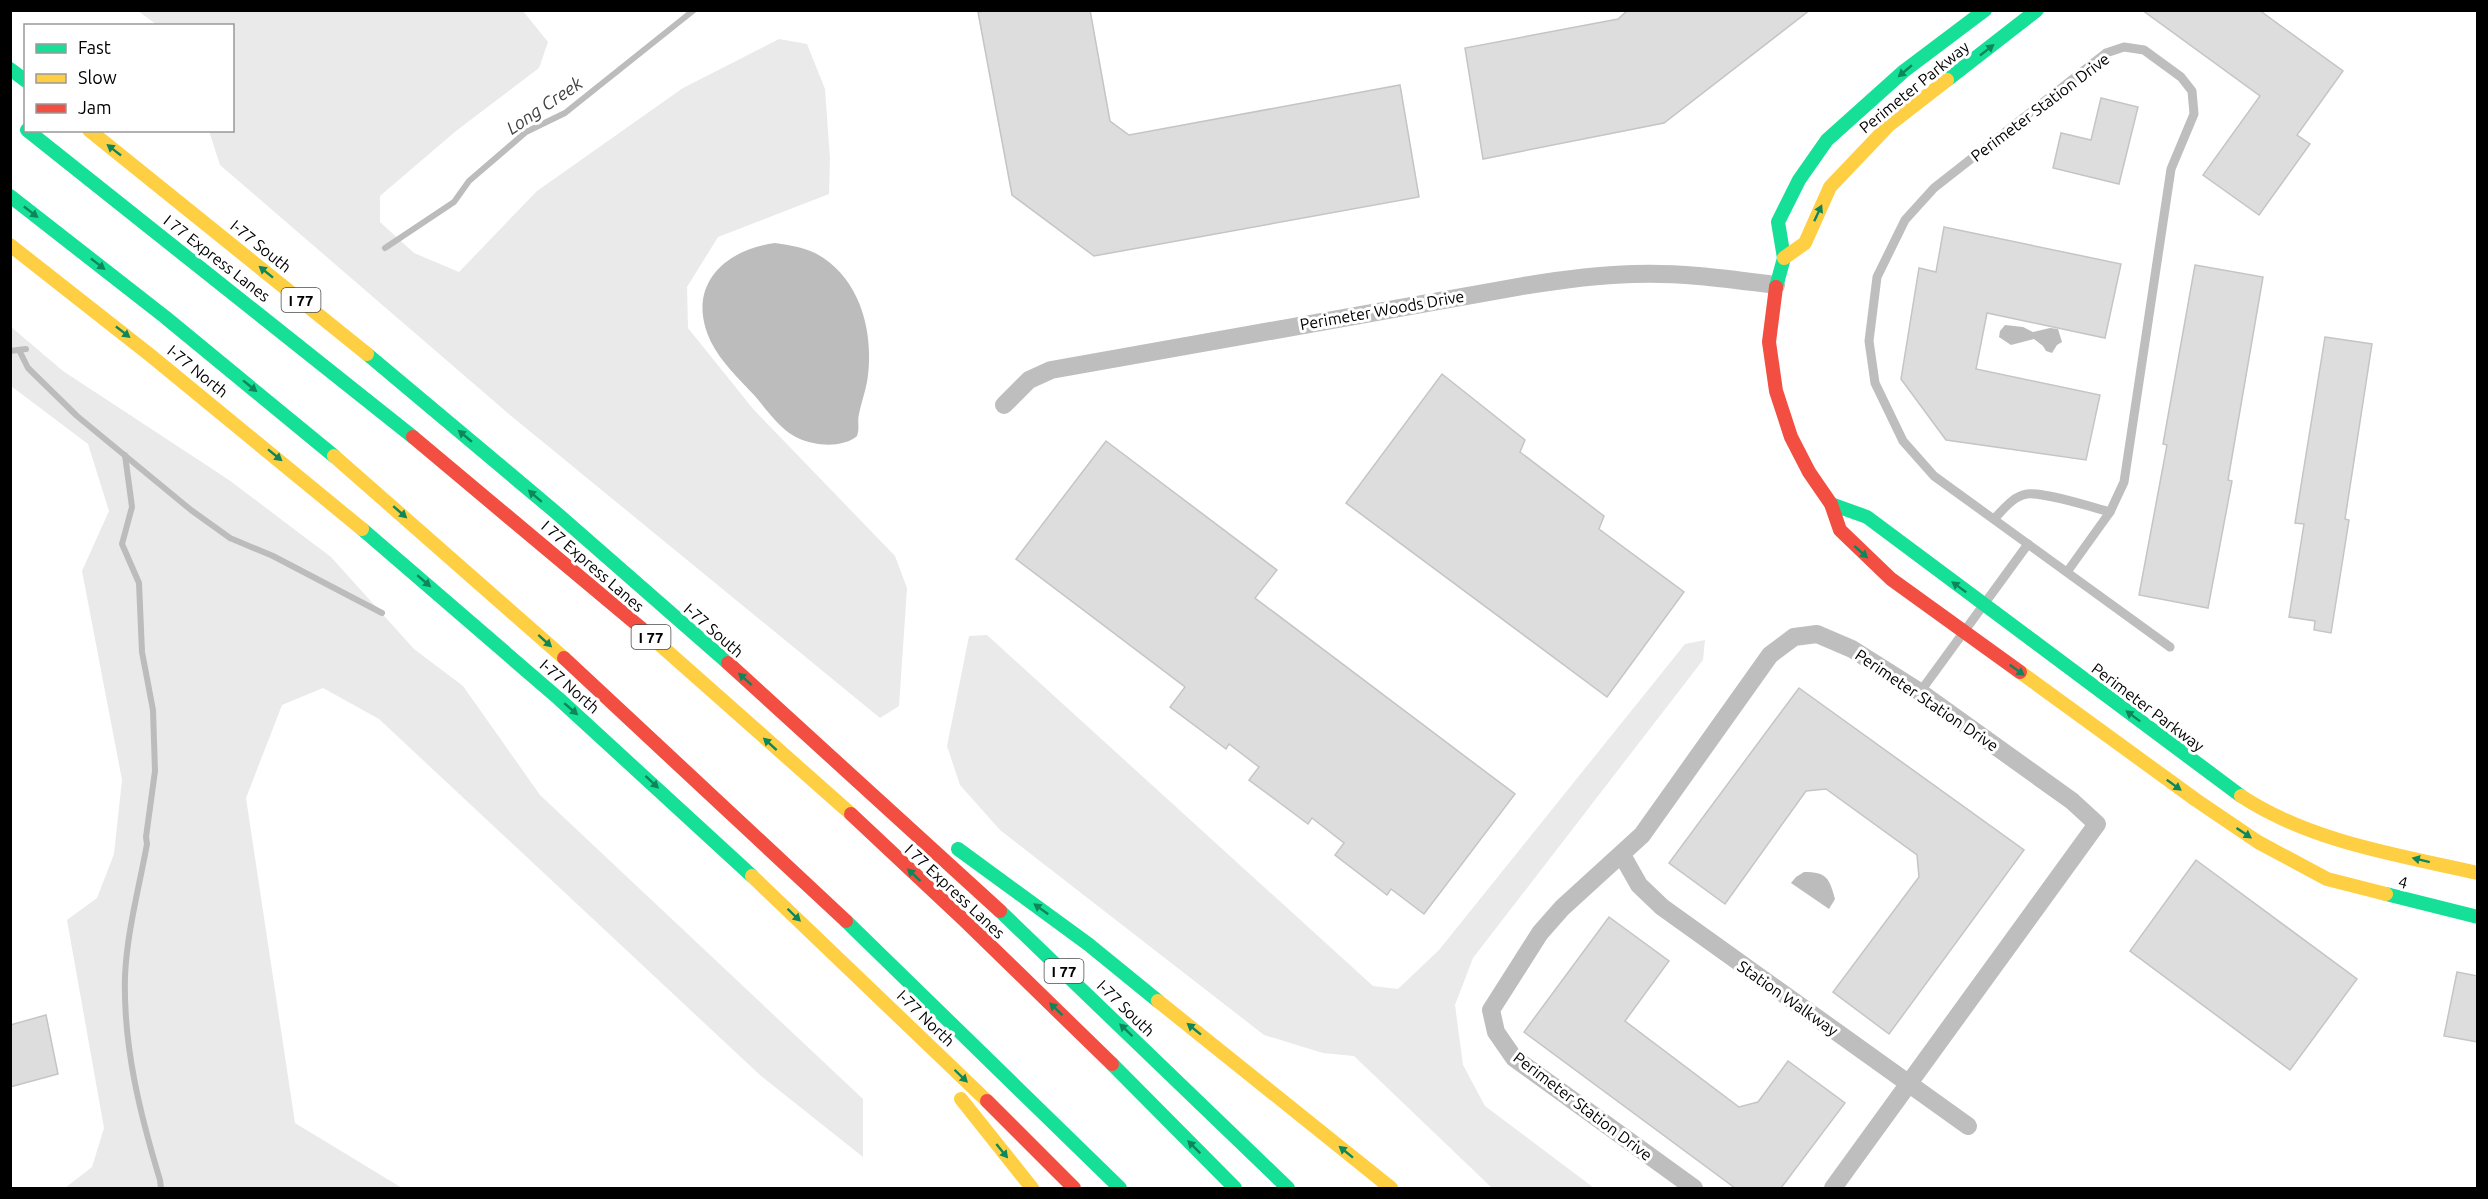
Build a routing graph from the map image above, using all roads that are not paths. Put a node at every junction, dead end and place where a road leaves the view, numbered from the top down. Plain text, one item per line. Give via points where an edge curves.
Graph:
1 (1985, 10) edge
2 (2037, 10) edge
3 (10, 69) edge
4 (24, 80) edge
5 (29, 132) edge
6 (91, 132) edge
7 (10, 196) edge
8 (10, 245) edge
9 (1784, 258) junction
10 (1776, 285) junction
11 (1004, 405) dead end
12 (1831, 504) junction
13 (2110, 512) junction
14 (1994, 519) junction
15 (2028, 544) junction
16 (2067, 572) junction
17 (1983, 604) junction
18 (1964, 631) junction
19 (2170, 646) dead end
20 (1920, 692) junction
21 (836, 760) junction
22 (2204, 788) junction
23 (929, 828) dead end
24 (948, 842) dead end
25 (1622, 855) junction
26 (2478, 873) edge
27 (2349, 886) joint
28 (2478, 917) edge
29 (874, 990) junction
30 (1909, 1084) junction
31 (1968, 1126) dead end
32 (1032, 1188) edge
33 (1074, 1188) edge
34 (1119, 1188) edge
35 (1235, 1188) edge
36 (1288, 1188) edge
37 (1391, 1188) edge
38 (1694, 1188) edge
39 (1833, 1188) edge

1 -> 9 main road, Perimeter Parkway via 1904,71 1827,140 1799,180 1778,222
9 -> 2 main road, Perimeter Parkway via 1805,243 1830,187 1888,125
3 - 4 main road
35 -> 5 main road, I 77 Express Lanes / I 77 via 919,879 608,600 341,378
21 -> 6 main road, I-77 South / I 77 via 510,474
7 -> 34 main road via 284,413 507,607 896,968
8 -> 29 main road, I-77 North via 216,407 448,602 609,742
9 - 10 main road, Perimeter Parkway
10 - 11 street, Perimeter Woods Drive via 1691,276 1586,276 1050,370 1029,380
10 - 12 main road, Perimeter Parkway via 1769,342 1776,391 1791,437
17 -> 12 main road, Perimeter Parkway via 1867,517
12 -> 18 main road, Perimeter Parkway via 1839,531 1891,579
13 - 14 lane via 2028,494 2011,501
13 - 14 lane, Perimeter Station Drive via 2124,482 2171,169 2194,114 2192,91 2181,77 2144,50 2124,47 2106,53 1934,188 1905,220 1877,277 1869,341 1875,383 1903,441 1934,476
13 - 16 lane, Perimeter Station Drive
14 - 15 lane, Perimeter Station Drive
15 - 16 lane, Perimeter Station Drive
15 - 17 lane
16 - 19 lane, Perimeter Station Drive
17 - 18 lane
22 -> 17 main road, Perimeter Parkway
18 - 20 lane
18 -> 22 main road, Perimeter Parkway
20 - 25 street, Perimeter Station Drive via 1852,649 1817,634 1794,637 1770,655 1642,835
20 - 30 street, Perimeter Station Drive via 2072,801 2097,824
21 - 23 main road
36 -> 21 main road, I-77 South / I 77 via 1047,955
26 -> 22 main road, Perimeter Parkway via 2304,828
22 -> 27 main road, Perimeter Parkway via 2258,843 2327,879
37 -> 24 main road via 1088,944
25 - 30 street, Station Walkway via 1639,885 1662,907
25 - 38 street, Perimeter Station Drive via 1540,933 1491,1010 1496,1032 1514,1058
27 - 28 main road, 4
29 -> 32 main road
29 -> 33 main road, I-77 North
30 - 31 street, Station Walkway
30 - 39 street, Perimeter Station Drive

